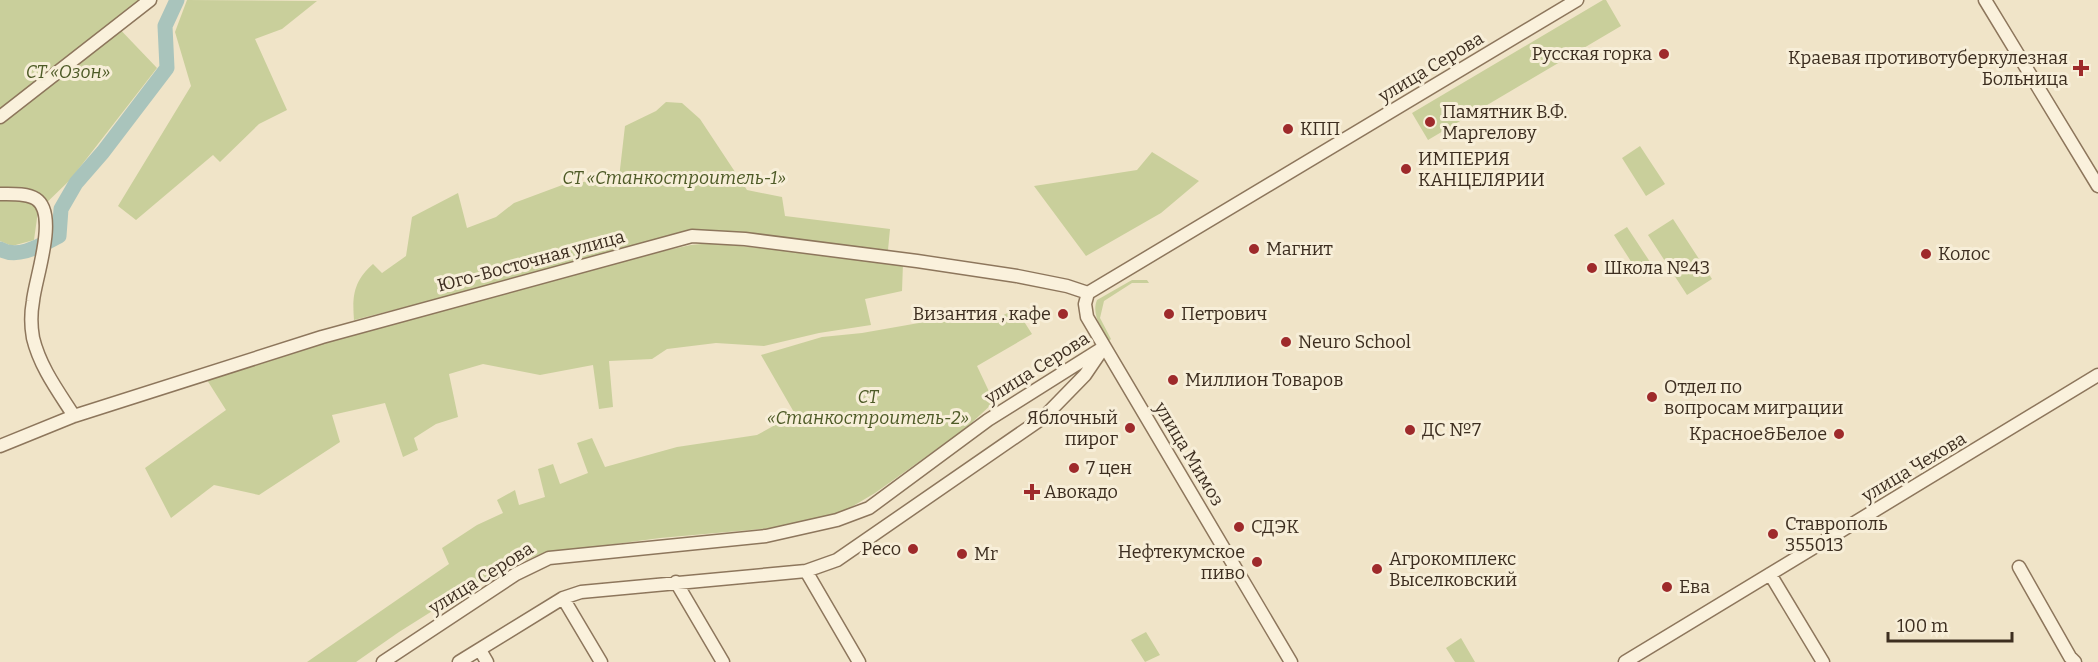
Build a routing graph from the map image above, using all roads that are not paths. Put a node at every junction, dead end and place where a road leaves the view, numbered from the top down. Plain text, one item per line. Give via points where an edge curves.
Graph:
1 (150, 0) edge
2 (1577, 0) edge
3 (1985, 0) edge
4 (0, 117) edge
5 (2097, 183) edge
6 (0, 194) edge
7 (1088, 293) junction
8 (1104, 347) junction
9 (2098, 375) edge
10 (74, 416) junction
11 (0, 447) edge
12 (2019, 567) dead end
13 (806, 571) junction
14 (1770, 574) junction
15 (676, 582) junction
16 (563, 598) junction
17 (480, 650) junction
18 (384, 662) edge
19 (459, 662) edge
20 (487, 662) edge
21 (601, 662) edge
22 (723, 662) edge
23 (860, 662) edge
24 (1292, 662) edge
25 (1625, 662) edge
26 (1823, 662) edge
27 (2075, 662) edge

1 - 4 street
2 - 7 street, улица Серова
3 - 5 street
6 - 10 street via 36,198 42,205 46,236 32,303 33,336 42,364
7 - 8 street, улица Мимоз via 1087,317
7 - 10 street, Юго-Восточная улица via 1017,276 928,262 692,236 322,337
8 - 13 street, улица Серова via 1085,375 1044,417 837,560
8 - 18 street, улица Серова via 988,420 869,508 837,520 766,536 549,558 516,574
8 - 24 street, улица Мимоз
9 - 14 street, улица Чехова
10 - 11 street, Юго-Восточная улица
12 - 27 street
13 - 15 street, улица Серова
13 - 23 street
14 - 25 street, улица Чехова
14 - 26 street
15 - 16 street, улица Серова via 581,592
15 - 22 street
16 - 17 street, улица Серова
16 - 21 street
17 - 19 street, улица Серова
17 - 20 street

